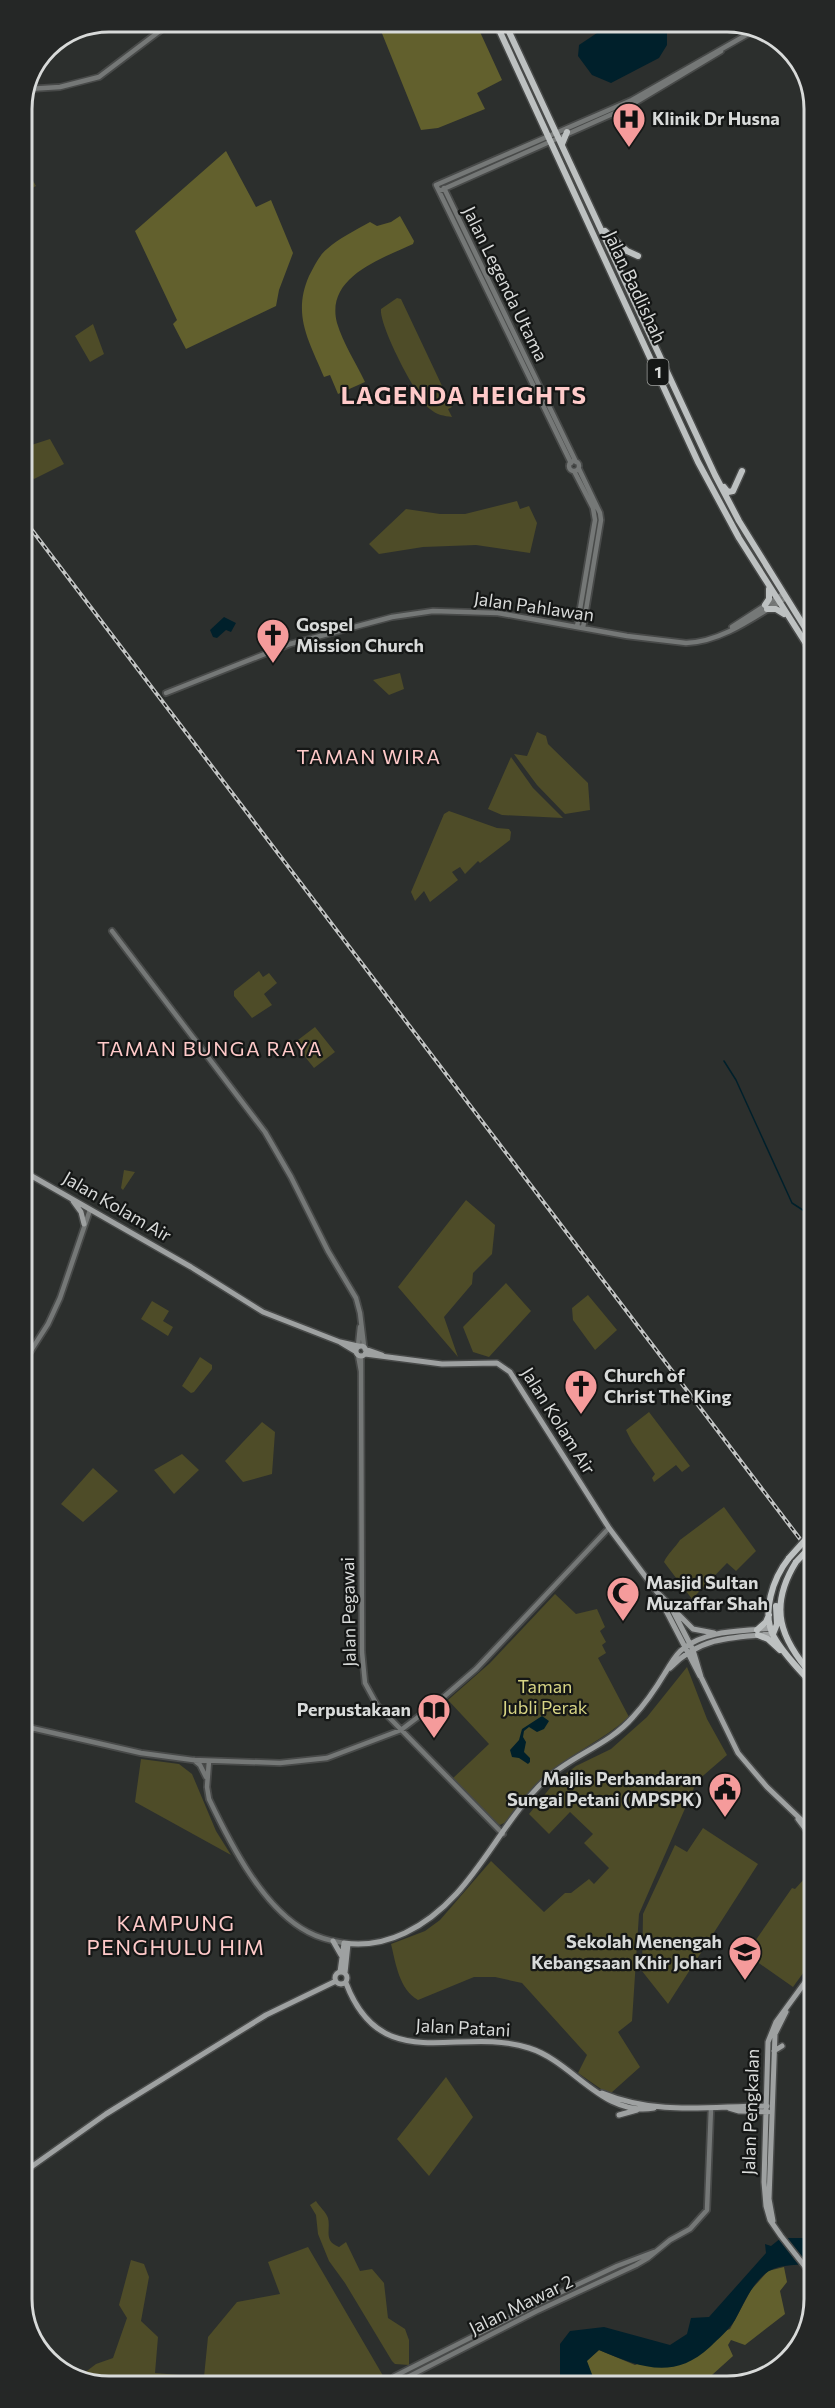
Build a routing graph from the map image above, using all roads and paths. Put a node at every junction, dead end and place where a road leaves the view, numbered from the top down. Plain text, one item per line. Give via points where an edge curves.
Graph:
1 (158, 32) edge
2 (500, 32) edge
3 (509, 32) edge
4 (746, 34) edge
5 (725, 47) junction
6 (34, 89) edge
7 (567, 132) junction
8 (557, 134) junction
9 (550, 138) junction
10 (562, 144) junction
11 (442, 190) junction
12 (599, 224) junction
13 (638, 256) dead end
14 (574, 462) junction
15 (576, 470) junction
16 (742, 471) dead end
17 (715, 474) junction
18 (768, 586) junction
19 (784, 596) junction
20 (777, 600) junction
21 (766, 607) junction
22 (787, 616) junction
23 (580, 627) junction
24 (804, 627) edge
25 (804, 641) edge
26 (166, 693) dead end
27 (112, 931) dead end
28 (32, 1177) edge
29 (71, 1199) junction
30 (90, 1210) junction
31 (84, 1224) junction
32 (32, 1350) edge
33 (361, 1350) junction
34 (609, 1528) junction
35 (804, 1546) edge
36 (793, 1560) junction
37 (783, 1586) junction
38 (657, 1592) junction
39 (669, 1605) junction
40 (770, 1611) junction
41 (773, 1631) junction
42 (758, 1633) junction
43 (715, 1634) junction
44 (689, 1649) junction
45 (788, 1656) junction
46 (799, 1659) junction
47 (675, 1663) junction
48 (804, 1665) edge
49 (694, 1668) junction
50 (665, 1674) junction
51 (804, 1675) edge
52 (701, 1677) junction
53 (32, 1728) edge
54 (401, 1730) junction
55 (193, 1760) junction
56 (209, 1761) junction
57 (207, 1780) junction
58 (795, 1815) junction
59 (804, 1823) edge
60 (804, 1827) edge
61 (503, 1834) junction
62 (333, 1941) junction
63 (346, 1943) junction
64 (365, 1944) junction
65 (344, 1957) junction
66 (342, 1973) junction
67 (336, 1981) junction
68 (346, 1983) junction
69 (804, 1984) edge
70 (789, 2006) junction
71 (782, 2046) dead end
72 (774, 2051) junction
73 (594, 2091) junction
74 (619, 2100) junction
75 (627, 2107) junction
76 (640, 2107) junction
77 (711, 2108) junction
78 (769, 2109) junction
79 (619, 2115) dead end
80 (32, 2166) edge
81 (654, 2252) junction
82 (804, 2265) edge
83 (395, 2376) edge
84 (414, 2376) edge

1 - 6 street via 99,77
2 - 9 main road, Jalan Badlishah / 1
3 - 8 main road, Jalan Badlishah / 1
4 - 5 street
5 - 7 street via 634,104
5 - 8 street via 632,100
7 - 8 street
7 - 10 main road
8 - 9 street
8 - 10 main road, Jalan Badlishah / 1
9 - 11 street
9 - 11 street, Jalan Legenda Utama via 439,184
9 - 18 main road, Jalan Badlishah / 1 via 698,462
10 - 12 main road, Jalan Badlishah / 1
11 - 14 street, Jalan Legenda Utama
12 - 13 main road via 620,246
12 - 17 main road, Jalan Badlishah / 1
14 - 15 street via 579,465
14 - 15 street via 570,468
15 - 23 street via 595,516
16 - 17 main road via 738,485 730,492
17 - 19 main road, Jalan Badlishah / 1
18 - 20 main road, Jalan Badlishah / 1
18 - 21 main road
19 - 20 street, Jalan Pahlawan
19 - 24 main road, Jalan Badlishah / 1
20 - 21 street, Jalan Pahlawan
20 - 22 main road, Jalan Badlishah / 1
21 - 22 main road
21 - 23 street, Jalan Pahlawan via 702,642
22 - 25 main road, Jalan Badlishah / 1
23 - 26 street, Jalan Pahlawan via 483,611 433,611 392,617 290,644
27 - 33 street, Jalan Pegawai via 265,1132 356,1298
28 - 29 main road, Jalan Kolam Air
29 - 30 main road, Jalan Kolam Air
29 - 31 main road
30 - 31 street
30 - 33 main road, Jalan Kolam Air via 263,1312
31 - 32 street via 57,1305
33 - 34 main road, Jalan Kolam Air via 423,1363 503,1365
33 - 54 street, Jalan Pegawai via 364,1679 372,1699
34 - 38 main road, Jalan Kolam Air
34 - 54 street via 471,1675
35 - 36 main road, bridge
36 - 37 main road
36 - 40 main road via 773,1585
37 - 41 main road via 777,1598
37 - 46 main road via 782,1627
38 - 39 main road, Jalan Kolam Air
38 - 44 main road, Jalan Kolam Air
39 - 43 main road via 693,1629
39 - 44 main road, Jalan Kolam Air
40 - 41 main road
40 - 42 main road
41 - 42 main road
41 - 45 main road
41 - 46 main road
42 - 43 main road
42 - 44 main road
42 - 45 main road
43 - 44 main road
44 - 47 main road
44 - 49 main road
44 - 50 main road via 672,1662
44 - 52 main road
45 - 51 main road
46 - 48 main road
47 - 49 main road via 685,1662
47 - 50 main road
49 - 52 main road
50 - 61 main road via 628,1723 549,1776
52 - 58 main road via 738,1753
53 - 55 street via 141,1753
54 - 56 street via 316,1760
54 - 61 street, Jalan Pegawai
55 - 56 street
55 - 57 street via 201,1765
56 - 57 street
57 - 62 street via 213,1807 264,1892 297,1926
58 - 59 main road
58 - 60 main road
61 - 64 main road via 439,1912 404,1934
62 - 63 street
62 - 65 main road
63 - 64 main road
63 - 65 main road
64 - 65 main road
65 - 66 main road
66 - 67 main road
66 - 68 main road
67 - 68 main road
67 - 80 main road via 266,2015 106,2114
68 - 73 main road, Jalan Patani via 363,2017 390,2036 412,2041 525,2046 559,2062
69 - 70 main road, Jalan Pengkalan
70 - 72 main road, Jalan Pengkalan via 775,2034
70 - 78 main road, Jalan Pengkalan via 773,2027 768,2042
71 - 72 main road
72 - 78 main road, Jalan Pengkalan
73 - 74 main road, Jalan Patani
73 - 75 main road, Jalan Patani
74 - 75 main road
74 - 76 main road, Jalan Patani
75 - 76 main road
76 - 77 main road, Jalan Patani
76 - 79 main road
77 - 78 main road, Jalan Patani
77 - 81 street, Jalan Mawar 2 via 707,2210 690,2229
78 - 82 main road, Jalan Pengkalan via 767,2214
81 - 83 street, Jalan Mawar 2 via 559,2293
81 - 84 street, Jalan Mawar 2 via 636,2265

